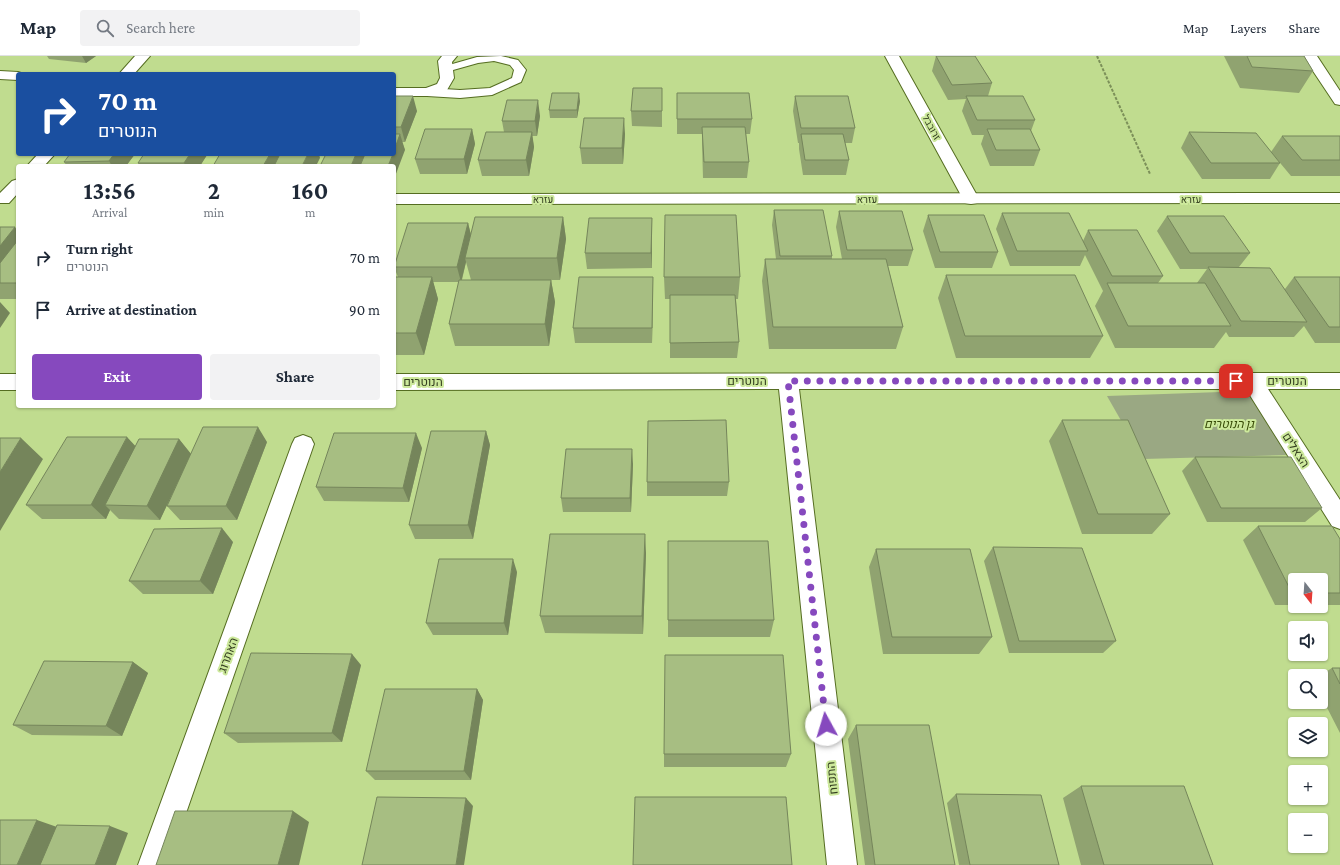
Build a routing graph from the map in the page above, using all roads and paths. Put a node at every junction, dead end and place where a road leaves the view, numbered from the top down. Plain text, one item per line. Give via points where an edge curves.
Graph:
1 (144, 56) edge
2 (892, 56) edge
3 (1097, 56) edge
4 (1310, 56) edge
5 (448, 62) edge
6 (128, 72) edge
7 (0, 75) edge
8 (16, 76) edge
9 (396, 92) edge
10 (427, 92) junction
11 (1340, 101) edge
12 (45, 156) edge
13 (37, 164) edge
14 (16, 186) edge
15 (1340, 198) edge
16 (396, 199) edge
17 (971, 199) junction
18 (1161, 199) junction
19 (5, 200) edge
20 (788, 381) junction
21 (1252, 381) junction
22 (1340, 381) edge
23 (0, 382) edge
24 (16, 382) edge
25 (396, 382) edge
26 (303, 444) dead end
27 (1340, 519) edge
28 (153, 865) edge
29 (842, 865) edge

1 - 6 street
2 - 17 street, זרובבל
3 - 18 path
4 - 11 street
5 - 10 street via 447,78 442,87
5 - 10 lane via 494,58 514,62 520,70 517,80 492,91 460,94
7 - 8 street
9 - 10 street
12 - 13 street
14 - 19 street
15 - 18 street, עזרא
16 - 17 street, עזרא
17 - 18 street, עזרא
20 - 21 street, הנוטרים
20 - 25 street, הנוטרים
20 - 29 street, התפוח
21 - 22 street, הנוטרים
21 - 27 street, הצאלים
23 - 24 street
26 - 28 street, האתרוג

